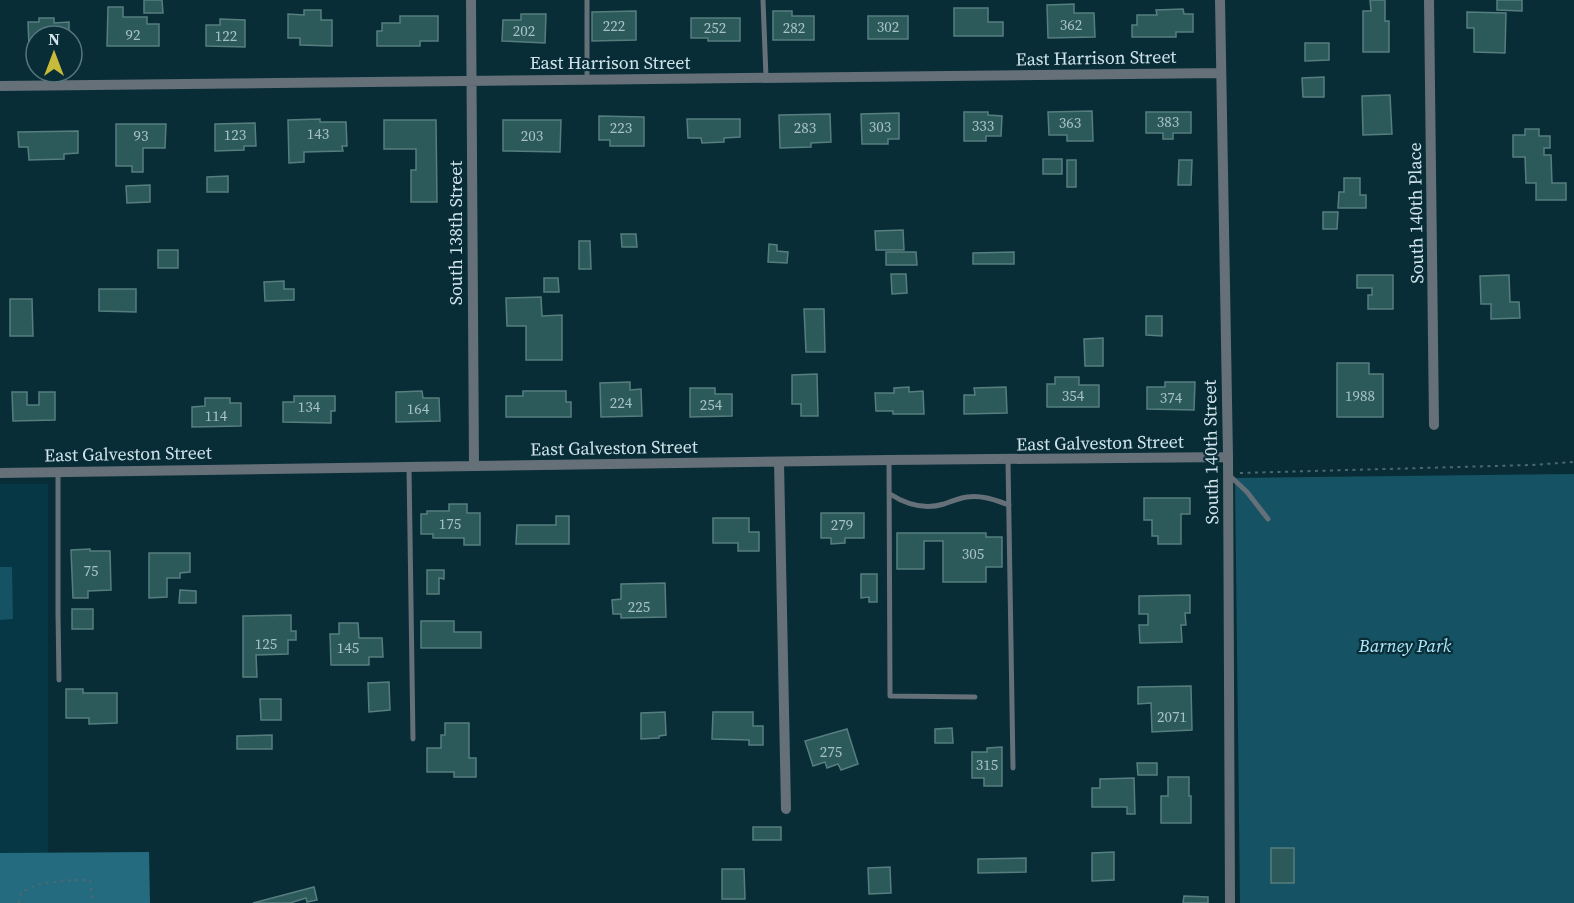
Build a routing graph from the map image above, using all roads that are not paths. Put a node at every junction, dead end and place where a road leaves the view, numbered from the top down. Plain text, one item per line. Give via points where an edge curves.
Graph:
1 (471, 0) edge
2 (587, 0) edge
3 (763, 0) edge
4 (1220, 0) edge
5 (1430, 0) edge
6 (1221, 73) junction
7 (586, 79) junction
8 (766, 79) junction
9 (472, 80) junction
10 (0, 86) edge
11 (1434, 425) dead end
12 (1228, 457) junction
13 (889, 460) junction
14 (1008, 460) junction
15 (779, 462) junction
16 (474, 466) junction
17 (409, 467) junction
18 (0, 472) edge
19 (58, 472) junction
20 (1228, 474) junction
21 (890, 494) junction
22 (1009, 505) junction
23 (1268, 519) dead end
24 (59, 680) dead end
25 (975, 697) dead end
26 (413, 739) dead end
27 (1013, 768) dead end
28 (786, 809) dead end
29 (1230, 903) edge

1 - 9 street, South 138th Street
2 - 7 lane
3 - 8 lane
4 - 6 street, South 140th Street
5 - 11 street, South 140th Place
6 - 8 street, East Harrison Street
6 - 12 street, South 140th Street
7 - 8 street, East Harrison Street
7 - 9 street, East Harrison Street
9 - 10 street, East Harrison Street
9 - 16 street, South 138th Street
12 - 14 street, East Galveston Street
12 - 20 street, South 140th Street
13 - 14 street, East Galveston Street
13 - 15 street, East Galveston Street
13 - 21 lane
14 - 22 lane
15 - 16 street, East Galveston Street
15 - 28 street
16 - 17 street, East Galveston Street
17 - 19 street, East Galveston Street
17 - 26 lane
18 - 19 street, East Galveston Street
19 - 24 lane
20 - 23 lane
20 - 29 street, South 140th Street
21 - 22 lane via 904,503 923,507 984,496
21 - 25 lane via 890,696
22 - 27 lane

